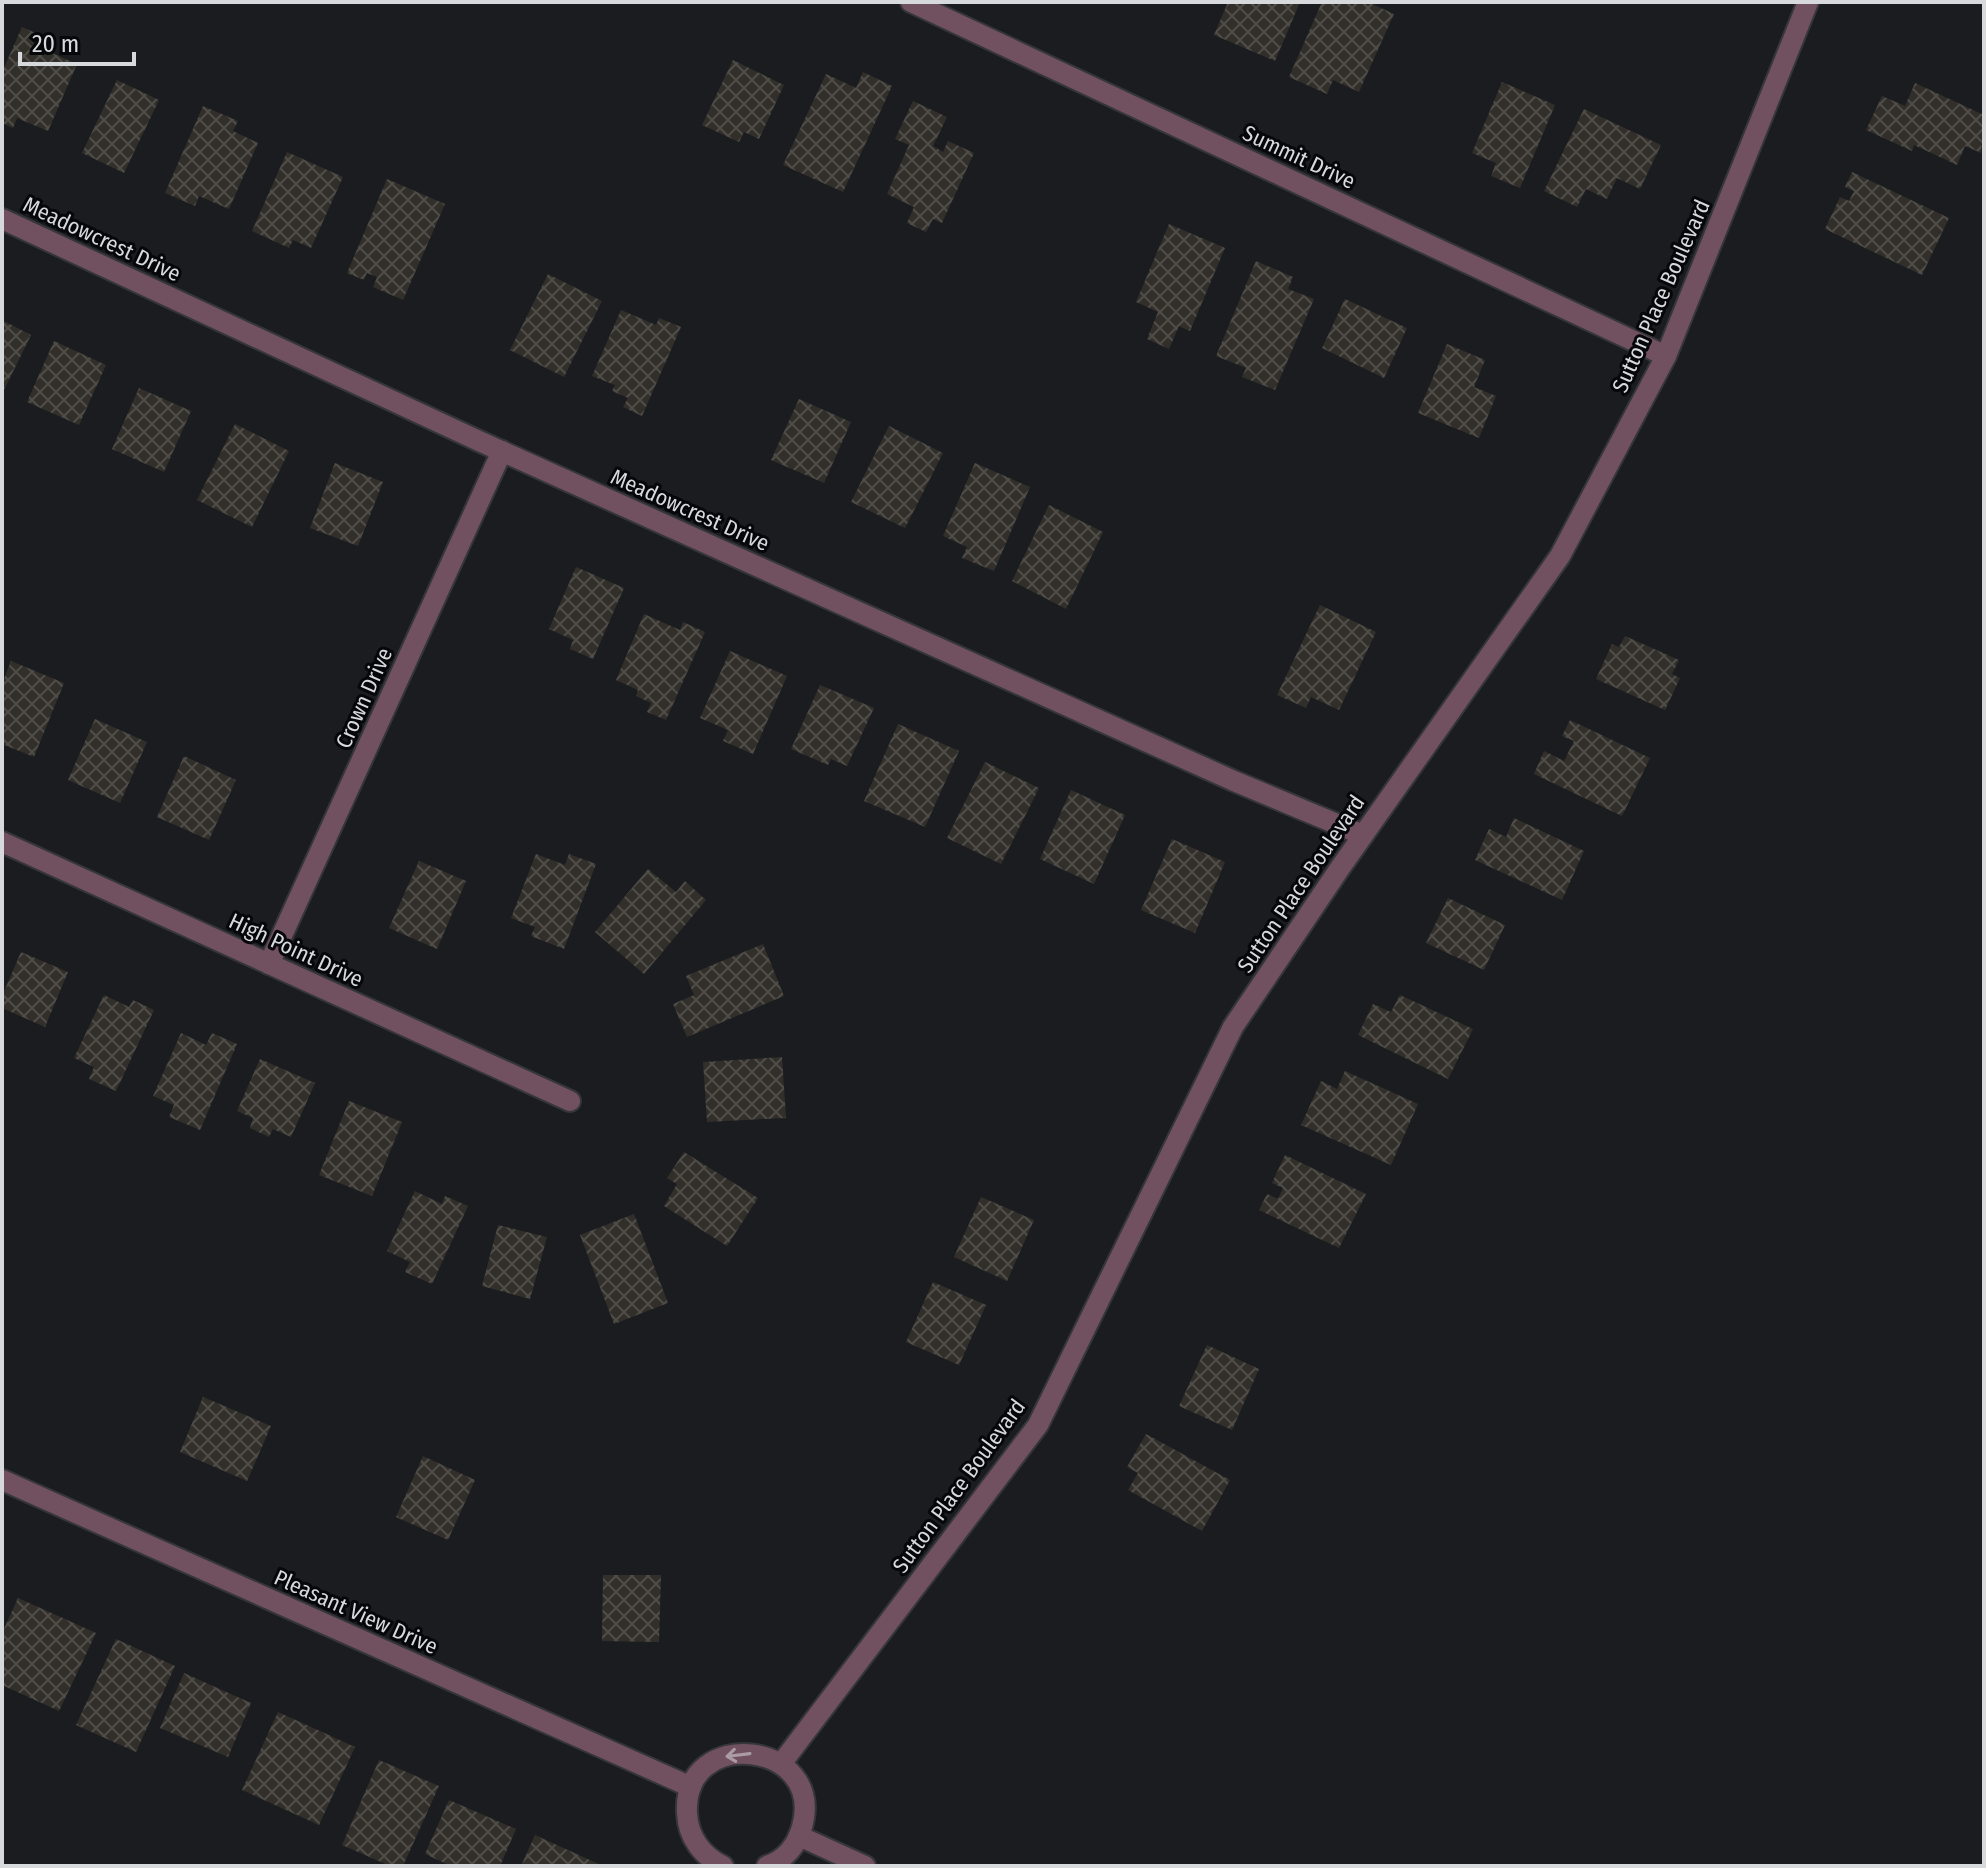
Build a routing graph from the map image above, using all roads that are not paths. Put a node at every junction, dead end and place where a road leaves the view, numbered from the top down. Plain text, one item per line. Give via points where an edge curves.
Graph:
1 (911, 2) edge
2 (1808, 2) edge
3 (2, 219) edge
4 (1666, 356) junction
5 (502, 451) junction
6 (1363, 835) junction
7 (2, 842) edge
8 (269, 964) junction
9 (570, 1101) dead end
10 (2, 1480) edge
11 (781, 1764) junction
12 (691, 1787) junction
13 (799, 1836) junction
14 (721, 1866) edge
15 (767, 1866) edge
16 (865, 1866) edge

1 - 4 street, Summit Drive
2 - 4 street, Sutton Place Boulevard
3 - 5 street, Meadowcrest Drive
4 - 6 street, Sutton Place Boulevard via 1560,556
5 - 6 street, Meadowcrest Drive
5 - 8 street, Crown Drive
6 - 11 street, Sutton Place Boulevard via 1233,1027 1038,1425
7 - 8 street, High Point Drive
8 - 9 street, High Point Drive
10 - 12 street, Pleasant View Drive
11 -> 12 street via 766,1756 731,1754 714,1761
11 - 13 street via 803,1797 805,1817
12 - 14 street via 687,1823 704,1854
13 - 15 street via 789,1852
13 - 16 street

